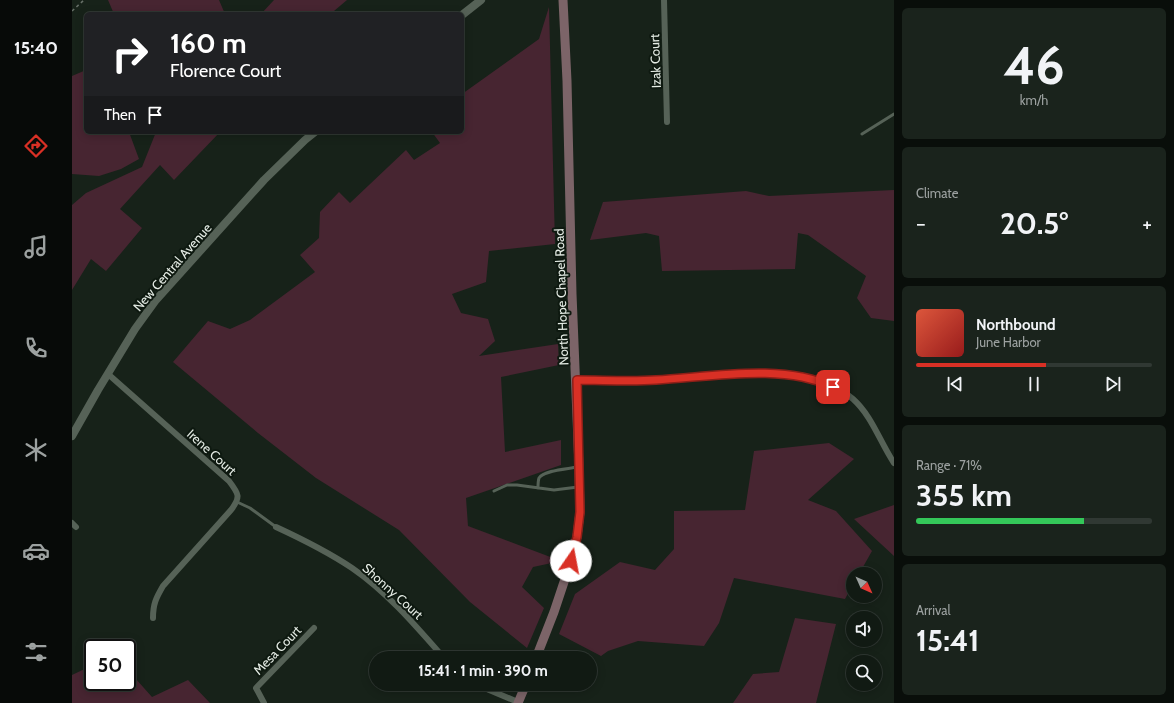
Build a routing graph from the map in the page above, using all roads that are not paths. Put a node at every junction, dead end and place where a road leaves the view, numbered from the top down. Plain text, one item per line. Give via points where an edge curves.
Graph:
1 (481, 0) edge
2 (563, 0) edge
3 (664, 0) edge
4 (464, 13) edge
5 (894, 114) edge
6 (667, 122) dead end
7 (312, 134) edge
8 (862, 134) dead end
9 (108, 374) junction
10 (577, 380) junction
11 (72, 436) edge
12 (894, 463) edge
13 (579, 467) junction
14 (580, 487) junction
15 (538, 488) junction
16 (494, 491) dead end
17 (237, 502) junction
18 (276, 527) joint
19 (153, 618) dead end
20 (314, 628) dead end
21 (438, 651) edge
22 (539, 651) edge
23 (490, 691) edge
24 (523, 691) edge
25 (264, 703) edge
26 (518, 703) edge

1 - 4 street
2 - 10 main road, North Hope Chapel Road
3 - 6 street, Izak Court
5 - 8 lane
7 - 9 street, New Central Avenue via 264,180 156,300
9 - 11 street, New Central Avenue
9 - 17 street, Irene Court via 229,481 237,492
10 - 12 street via 654,380 768,373 809,378 842,391 852,398 868,415
10 - 13 main road, North Hope Chapel Road
13 - 14 main road, North Hope Chapel Road
13 - 15 lane via 545,473 538,481
14 - 15 lane via 554,490
14 - 22 main road, North Hope Chapel Road via 577,537 571,561
15 - 16 lane via 517,485
17 - 18 lane
17 - 19 street via 163,586 155,599
18 - 21 street, Shonny Court via 297,536 352,568 386,596
20 - 25 street, Mesa Court via 256,688
23 - 26 street
24 - 26 main road

